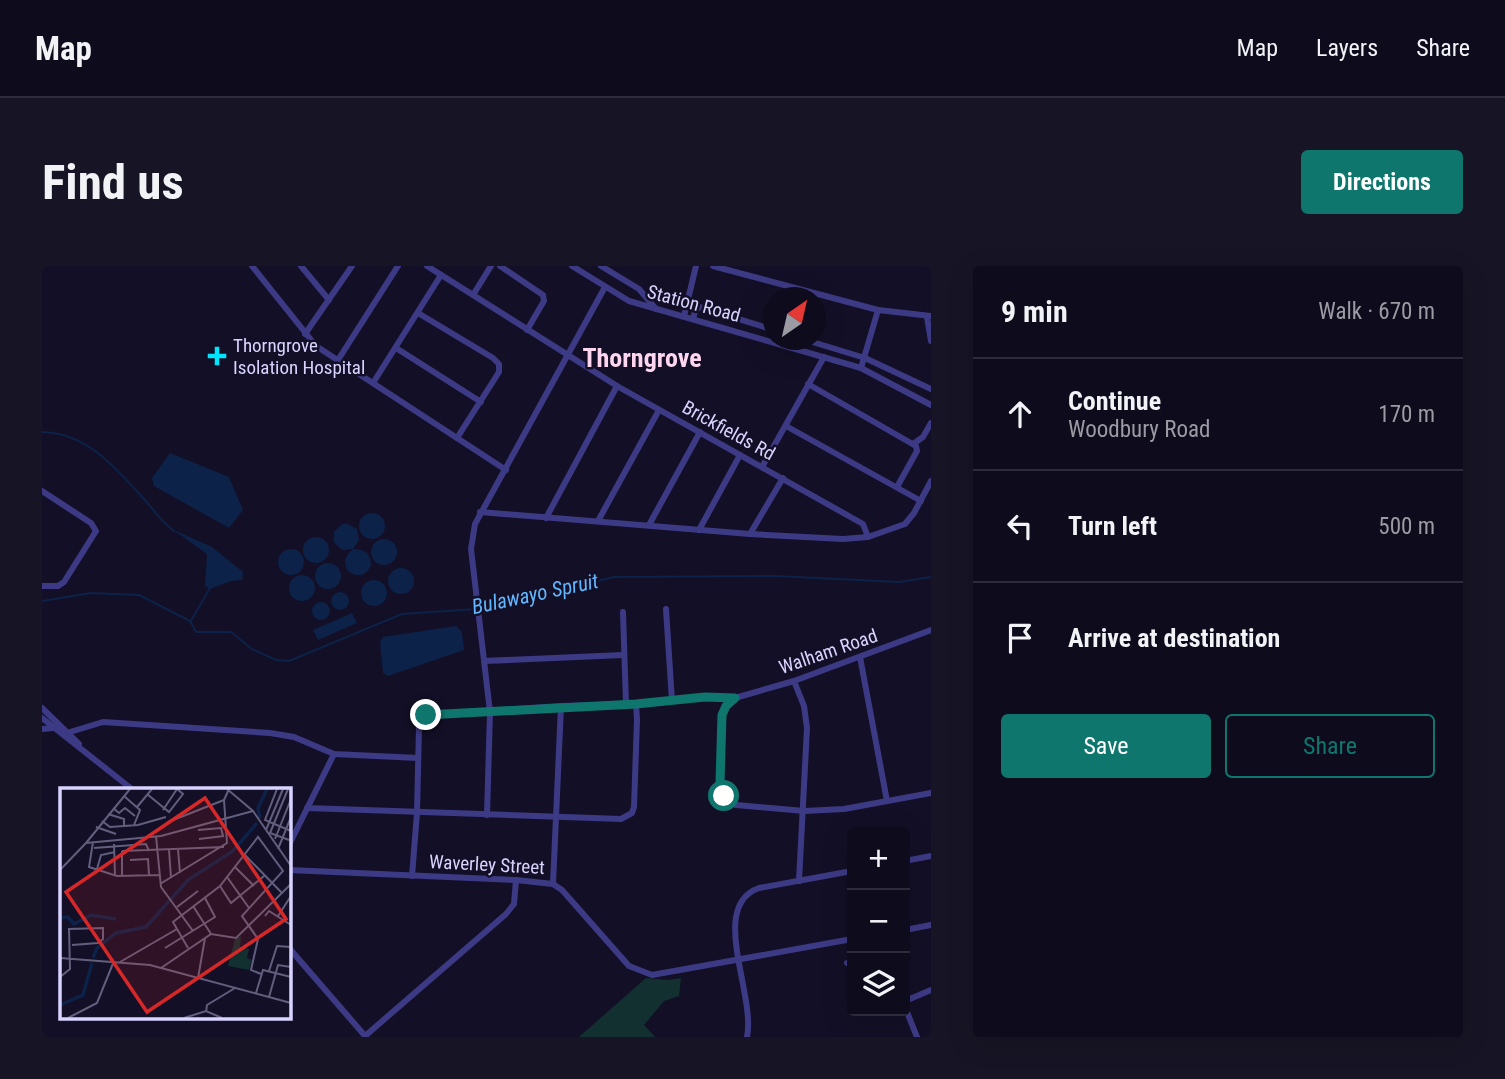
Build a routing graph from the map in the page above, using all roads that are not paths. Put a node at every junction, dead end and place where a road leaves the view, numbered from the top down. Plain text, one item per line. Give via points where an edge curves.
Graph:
1 (252, 266) edge
2 (301, 266) edge
3 (352, 266) edge
4 (398, 266) edge
5 (427, 266) edge
6 (491, 266) edge
7 (500, 266) edge
8 (572, 266) edge
9 (601, 266) edge
10 (696, 266) edge
11 (713, 266) edge
12 (441, 275) junction
13 (605, 287) junction
14 (472, 295) junction
15 (329, 300) junction
16 (656, 309) junction
17 (878, 310) junction
18 (418, 313) junction
19 (684, 316) junction
20 (929, 317) edge
21 (693, 318) junction
22 (763, 327) edge
23 (527, 330) junction
24 (306, 334) junction
25 (931, 341) edge
26 (826, 346) edge
27 (396, 348) junction
28 (567, 357) junction
29 (824, 357) junction
30 (865, 358) junction
31 (338, 360) junction
32 (861, 368) junction
33 (373, 383) junction
34 (808, 384) junction
35 (617, 386) junction
36 (930, 389) edge
37 (481, 402) junction
38 (927, 403) edge
39 (660, 410) junction
40 (931, 423) edge
41 (786, 426) junction
42 (700, 432) junction
43 (457, 438) junction
44 (913, 444) junction
45 (740, 455) junction
46 (762, 467) junction
47 (506, 470) junction
48 (783, 478) junction
49 (931, 481) edge
50 (897, 487) junction
51 (42, 491) edge
52 (921, 501) junction
53 (480, 512) junction
54 (546, 518) junction
55 (598, 521) junction
56 (649, 526) junction
57 (699, 530) junction
58 (750, 534) junction
59 (868, 537) junction
60 (42, 586) edge
61 (666, 609) dead end
62 (623, 612) dead end
63 (931, 630) edge
64 (623, 655) junction
65 (860, 657) junction
66 (484, 661) junction
67 (794, 681) junction
68 (735, 698) junction
69 (672, 701) junction
70 (626, 704) junction
71 (636, 704) junction
72 (561, 706) junction
73 (45, 710) edge
74 (490, 712) junction
75 (42, 719) edge
76 (53, 728) junction
77 (42, 729) edge
78 (69, 732) junction
79 (85, 751) junction
80 (334, 754) junction
81 (418, 758) junction
82 (131, 788) edge
83 (931, 793) edge
84 (887, 801) junction
85 (307, 808) junction
86 (804, 811) junction
87 (417, 813) junction
88 (487, 815) junction
89 (555, 818) junction
90 (290, 843) edge
91 (931, 856) edge
92 (910, 860) edge
93 (290, 870) edge
94 (847, 872) edge
95 (412, 876) junction
96 (516, 880) junction
97 (799, 881) junction
98 (553, 884) junction
99 (931, 925) edge
100 (910, 929) edge
101 (847, 940) edge
102 (290, 949) edge
103 (740, 961) junction
104 (931, 990) edge
105 (910, 999) edge
106 (909, 1016) edge
107 (366, 1037) edge
108 (747, 1037) edge
109 (917, 1037) edge

1 - 24 street
2 - 15 street
3 - 15 street
4 - 31 street
5 - 12 street, Brickfields Rd
6 - 14 street
7 - 23 street via 543,295
8 - 13 street, Station Road
9 - 16 street via 639,289
10 - 19 street
11 - 17 street
12 - 14 street, Brickfields Rd
12 - 18 street
13 - 16 street, Station Road
13 - 28 street
14 - 23 street, Brickfields Rd
15 - 24 street
16 - 19 street, Station Road
17 - 20 street
17 - 30 street
18 - 27 street
18 - 37 street via 497,361 499,372
19 - 21 street, Station Road
20 - 25 street
21 - 22 street via 700,307
21 - 29 street, Station Road
23 - 28 street, Brickfields Rd
24 - 31 street
26 - 30 street
27 - 33 street
27 - 37 street
28 - 35 street, Brickfields Rd
28 - 47 street
29 - 32 street, Station Road
29 - 34 street
30 - 32 street
30 - 36 street
31 - 33 street
32 - 38 street, Station Road
33 - 43 street
34 - 41 street
34 - 44 street
35 - 39 street, Brickfields Rd
35 - 54 street
36 - 38 street
37 - 43 street
39 - 42 street, Brickfields Rd
39 - 55 street
40 - 44 street
41 - 46 street
41 - 50 street
42 - 45 street, Brickfields Rd
42 - 56 street
43 - 47 street
44 - 50 street via 917,452
45 - 46 street, Brickfields Rd
45 - 57 street
46 - 48 street, Brickfields Rd
47 - 53 street
48 - 58 street
48 - 59 street, Brickfields Rd via 863,524
49 - 52 street
50 - 52 street
51 - 60 street via 96,531 64,582
52 - 59 street via 905,524
53 - 54 street
53 - 66 street via 471,549
54 - 55 street
55 - 56 street
56 - 57 street
57 - 58 street
58 - 59 street
61 - 69 street
62 - 64 street
63 - 65 street, Walham Road
64 - 66 street
64 - 70 street
65 - 67 street, Walham Road
65 - 84 street
66 - 74 street
67 - 68 street, Walham Road
67 - 86 street via 807,728
68 - 69 street, Walham Road
68 - 86 street via 722,715 720,783 724,796 744,807
69 - 71 street, Walham Road
70 - 71 street, Walham Road
70 - 72 street, Walham Road
71 - 89 street via 632,813 617,820
72 - 74 street, Walham Road
72 - 89 street
73 - 75 street
73 - 78 street
74 - 81 street, Walham Road via 426,715 419,727
74 - 88 street
75 - 76 street
76 - 77 street
76 - 79 street
78 - 79 street
78 - 80 street via 103,722 284,734
79 - 82 street
80 - 81 street
80 - 85 street
81 - 87 street
83 - 84 street
84 - 86 street
85 - 87 street
85 - 90 street
86 - 97 street
87 - 88 street
87 - 95 street
88 - 89 street
89 - 98 street
91 - 92 street
93 - 95 street, Waverley Street
94 - 97 street
95 - 96 street, Waverley Street
96 - 98 street, Waverley Street
96 - 107 street via 514,904 506,914
97 - 103 street via 759,888 741,900 734,919
98 - 103 street, Waverley Street via 636,970 652,975
99 - 100 street
101 - 103 street, Waverley Street
102 - 107 street
103 - 108 street via 748,1008
104 - 105 street
106 - 109 street

